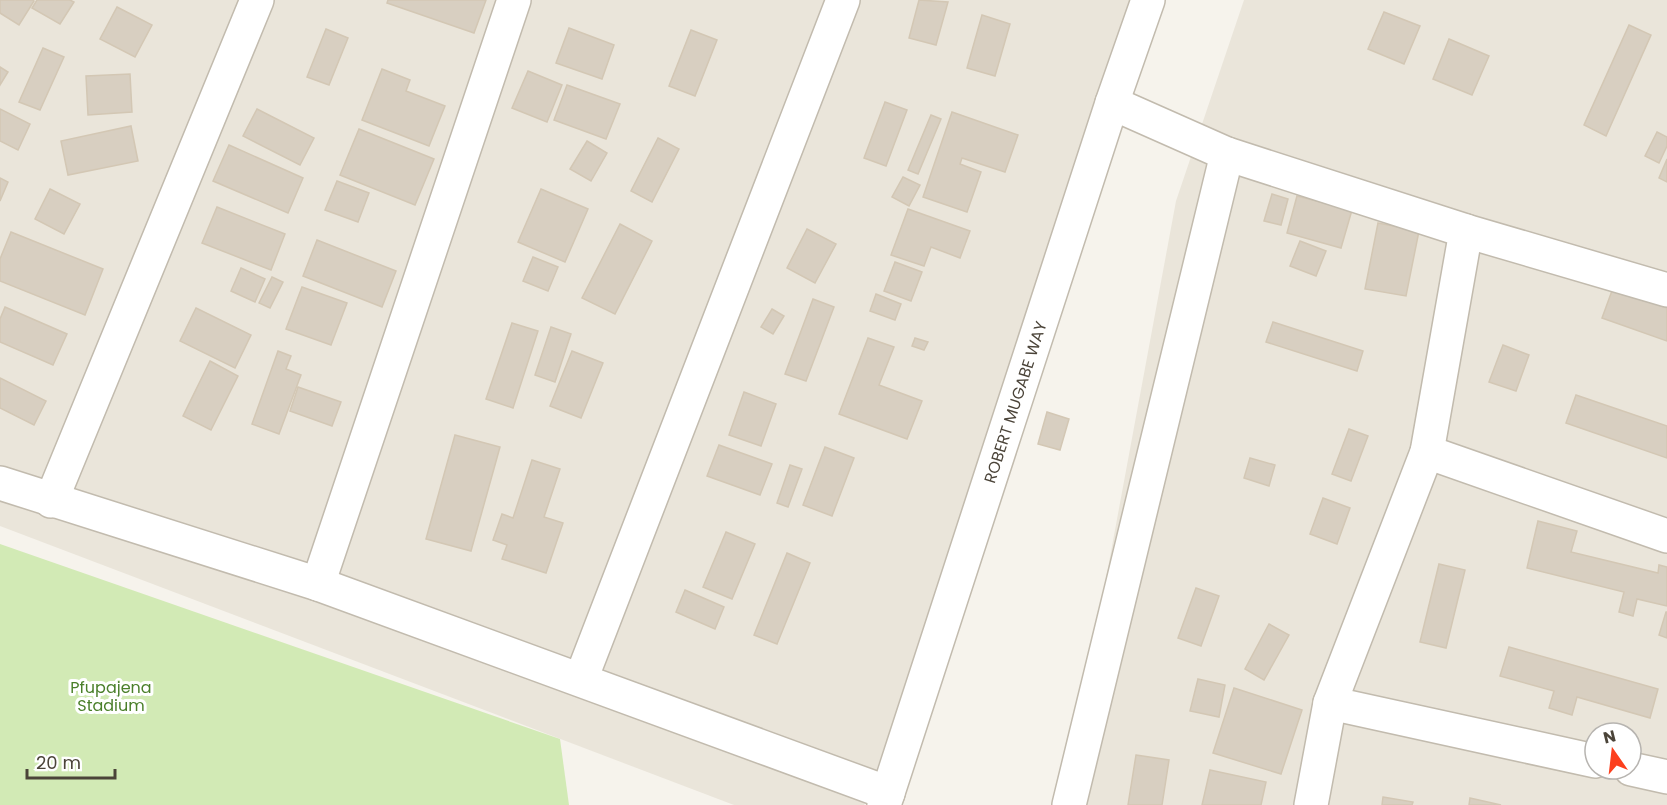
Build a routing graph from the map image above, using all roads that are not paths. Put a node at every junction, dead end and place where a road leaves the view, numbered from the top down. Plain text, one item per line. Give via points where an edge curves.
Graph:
1 (256, 0) edge
2 (514, 0) edge
3 (843, 0) edge
4 (1148, 0) edge
5 (1112, 103) junction
6 (1227, 154) junction
7 (1466, 231) junction
8 (1667, 290) edge
9 (1427, 452) junction
10 (0, 483) edge
11 (51, 501) junction
12 (1667, 536) edge
13 (318, 584) junction
14 (581, 679) junction
15 (1330, 703) junction
16 (1583, 758) edge
17 (1643, 772) edge
18 (1667, 777) edge
19 (886, 799) edge
20 (1069, 805) edge
21 (1311, 805) edge

1 - 11 street
2 - 13 street
3 - 14 street
4 - 5 street, ROBERT MUGABE WAY
5 - 6 street
5 - 19 street, ROBERT MUGABE WAY
6 - 7 street
6 - 20 street
7 - 8 street
7 - 9 street
9 - 12 street
9 - 15 street
10 - 11 street
11 - 13 street
13 - 14 street
14 - 19 street
15 - 16 street
15 - 21 street
17 - 18 street

